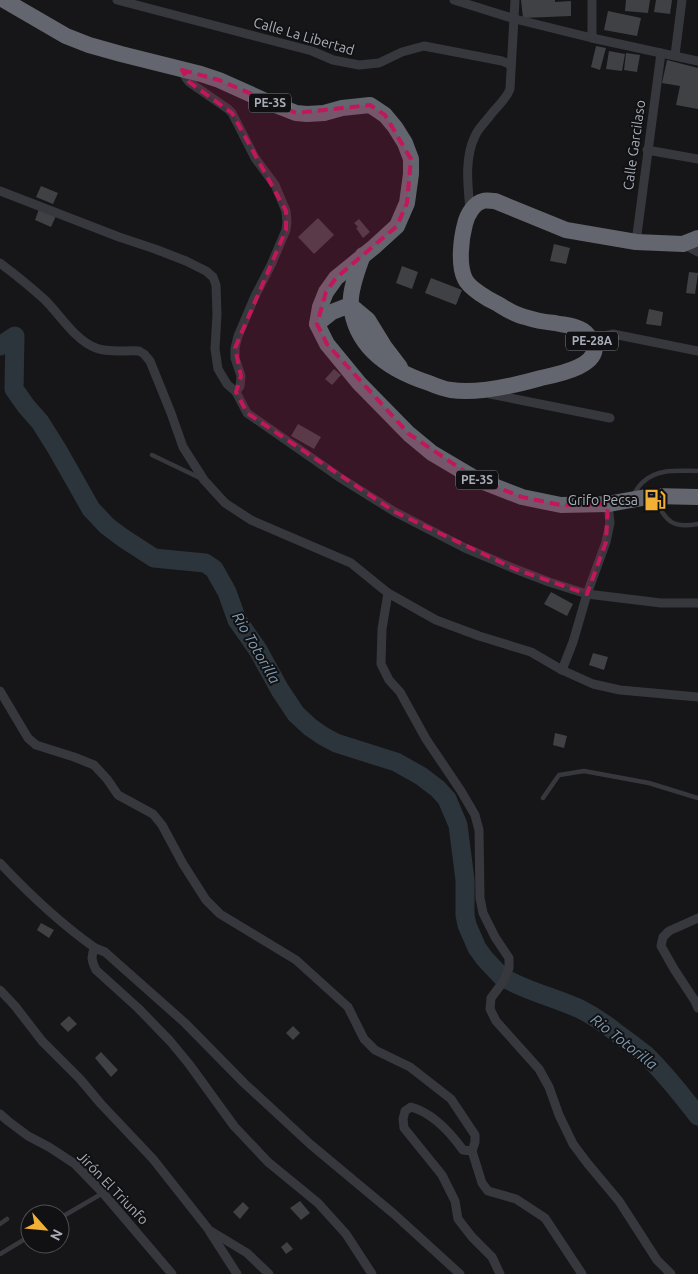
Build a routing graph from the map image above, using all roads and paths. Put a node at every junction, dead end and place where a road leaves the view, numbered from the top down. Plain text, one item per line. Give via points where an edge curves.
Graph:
1 (4, 0) edge
2 (117, 0) edge
3 (454, 0) edge
4 (515, 0) edge
5 (592, 0) edge
6 (682, 0) edge
7 (515, 19) junction
8 (592, 38) junction
9 (661, 53) junction
10 (675, 55) junction
11 (698, 61) edge
12 (511, 65) junction
13 (182, 70) junction
14 (647, 150) junction
15 (698, 160) edge
16 (0, 191) edge
17 (470, 213) junction
18 (691, 240) edge
19 (636, 242) junction
20 (698, 252) edge
21 (363, 255) junction
22 (0, 264) edge
23 (350, 305) junction
24 (317, 324) junction
25 (591, 339) junction
26 (698, 351) edge
27 (478, 391) junction
28 (236, 392) junction
29 (610, 418) dead end
30 (152, 455) dead end
31 (698, 471) edge
32 (204, 480) junction
33 (653, 496) junction
34 (698, 497) edge
35 (629, 500) junction
36 (608, 504) junction
37 (698, 524) edge
38 (388, 593) junction
39 (587, 594) junction
40 (698, 603) edge
41 (562, 670) junction
42 (0, 691) edge
43 (698, 697) edge
44 (543, 798) dead end
45 (698, 798) edge
46 (0, 863) edge
47 (698, 918) edge
48 (95, 948) junction
49 (0, 990) edge
50 (698, 1008) edge
51 (0, 1114) edge
52 (472, 1151) junction
53 (103, 1193) junction
54 (70, 1212) edge
55 (7, 1219) dead end
56 (0, 1224) edge
57 (209, 1230) junction
58 (20, 1242) edge
59 (0, 1254) edge
60 (172, 1274) edge
61 (237, 1274) edge
62 (269, 1274) edge
63 (372, 1274) edge
64 (460, 1274) edge
65 (500, 1274) edge
66 (582, 1274) edge
67 (671, 1274) edge

1 - 13 highway, PE-3S via 66,36
2 - 12 street, Calle La Libertad via 359,65 379,62 424,46
3 - 7 street
4 - 7 street
5 - 8 street
6 - 10 street
7 - 8 street
7 - 12 street
8 - 9 street
9 - 10 street
9 - 14 street, Calle Garcilaso
10 - 11 street
12 - 17 street via 508,96 475,135 468,156
13 - 21 highway, PE-3S via 219,80 296,114 370,105 385,115 405,143 411,159 407,203 397,226
13 - 28 street via 189,82 232,113 255,158 275,185 286,211 286,230 238,336 235,358 241,376
14 - 15 street
14 - 19 street, Calle Garcilaso
16 - 28 street via 206,271 216,285 215,349 218,369 226,384
17 - 19 highway via 483,201 494,201 566,230
17 - 25 highway, PE-28A via 465,222 461,251 465,281 492,301 523,317 570,325 583,330
18 - 19 highway
18 - 20 street
21 - 23 highway
21 - 24 highway, PE-3S via 336,278 326,292
22 - 32 street via 29,285 80,339 99,349 144,354 150,361 183,448
23 - 24 highway via 332,312
23 - 27 highway, PE-28A via 357,330 375,355 388,364 414,378 451,390
24 - 36 highway, PE-3S via 327,344 359,383 432,453 476,480 522,497 560,505
25 - 26 street via 613,334
25 - 27 highway, PE-28A via 594,353 581,366
27 - 29 street
28 - 39 street via 247,413 395,512 515,570
30 - 32 lane
31 - 35 lane via 657,473 643,481
32 - 38 street via 225,503 251,520 351,564
33 - 34 highway, PE-3S
33 - 35 highway, PE-3S
33 - 37 lane via 671,523
35 - 36 highway, PE-3S
36 - 39 street via 610,523 606,542
38 - 41 street via 436,620 531,652
38 - 67 street via 381,664 461,791 475,815 479,830 483,913 509,958 509,968 491,998 490,1009 496,1021 539,1069 573,1144 619,1201 657,1260
39 - 40 street via 661,603
39 - 41 street
41 - 43 street via 593,684 620,690
42 - 52 street via 28,738 36,745 94,765 118,795 152,814 162,825 206,900 220,914 296,960 348,1007 364,1039 375,1050 410,1067 451,1099 475,1134
44 - 45 lane via 559,775 584,771 649,783
46 - 48 street via 72,932
47 - 50 street via 669,931 661,946
48 - 63 street via 92,962 96,970 170,1041 234,1126 268,1162 318,1203 346,1234
48 - 64 street via 105,952 155,996 310,1144
49 - 57 street via 42,1041 153,1159
51 - 53 street, Jirón El Triunfo via 28,1136 75,1164
52 - 65 street via 463,1150 446,1128 419,1109 411,1107 405,1111 404,1128 442,1175 455,1201 458,1219 492,1257
52 - 66 street via 482,1183 488,1191 516,1200 544,1218
53 - 54 lane
53 - 60 street, Jirón El Triunfo
55 - 56 lane
57 - 61 street
57 - 62 street via 247,1253
58 - 59 lane

